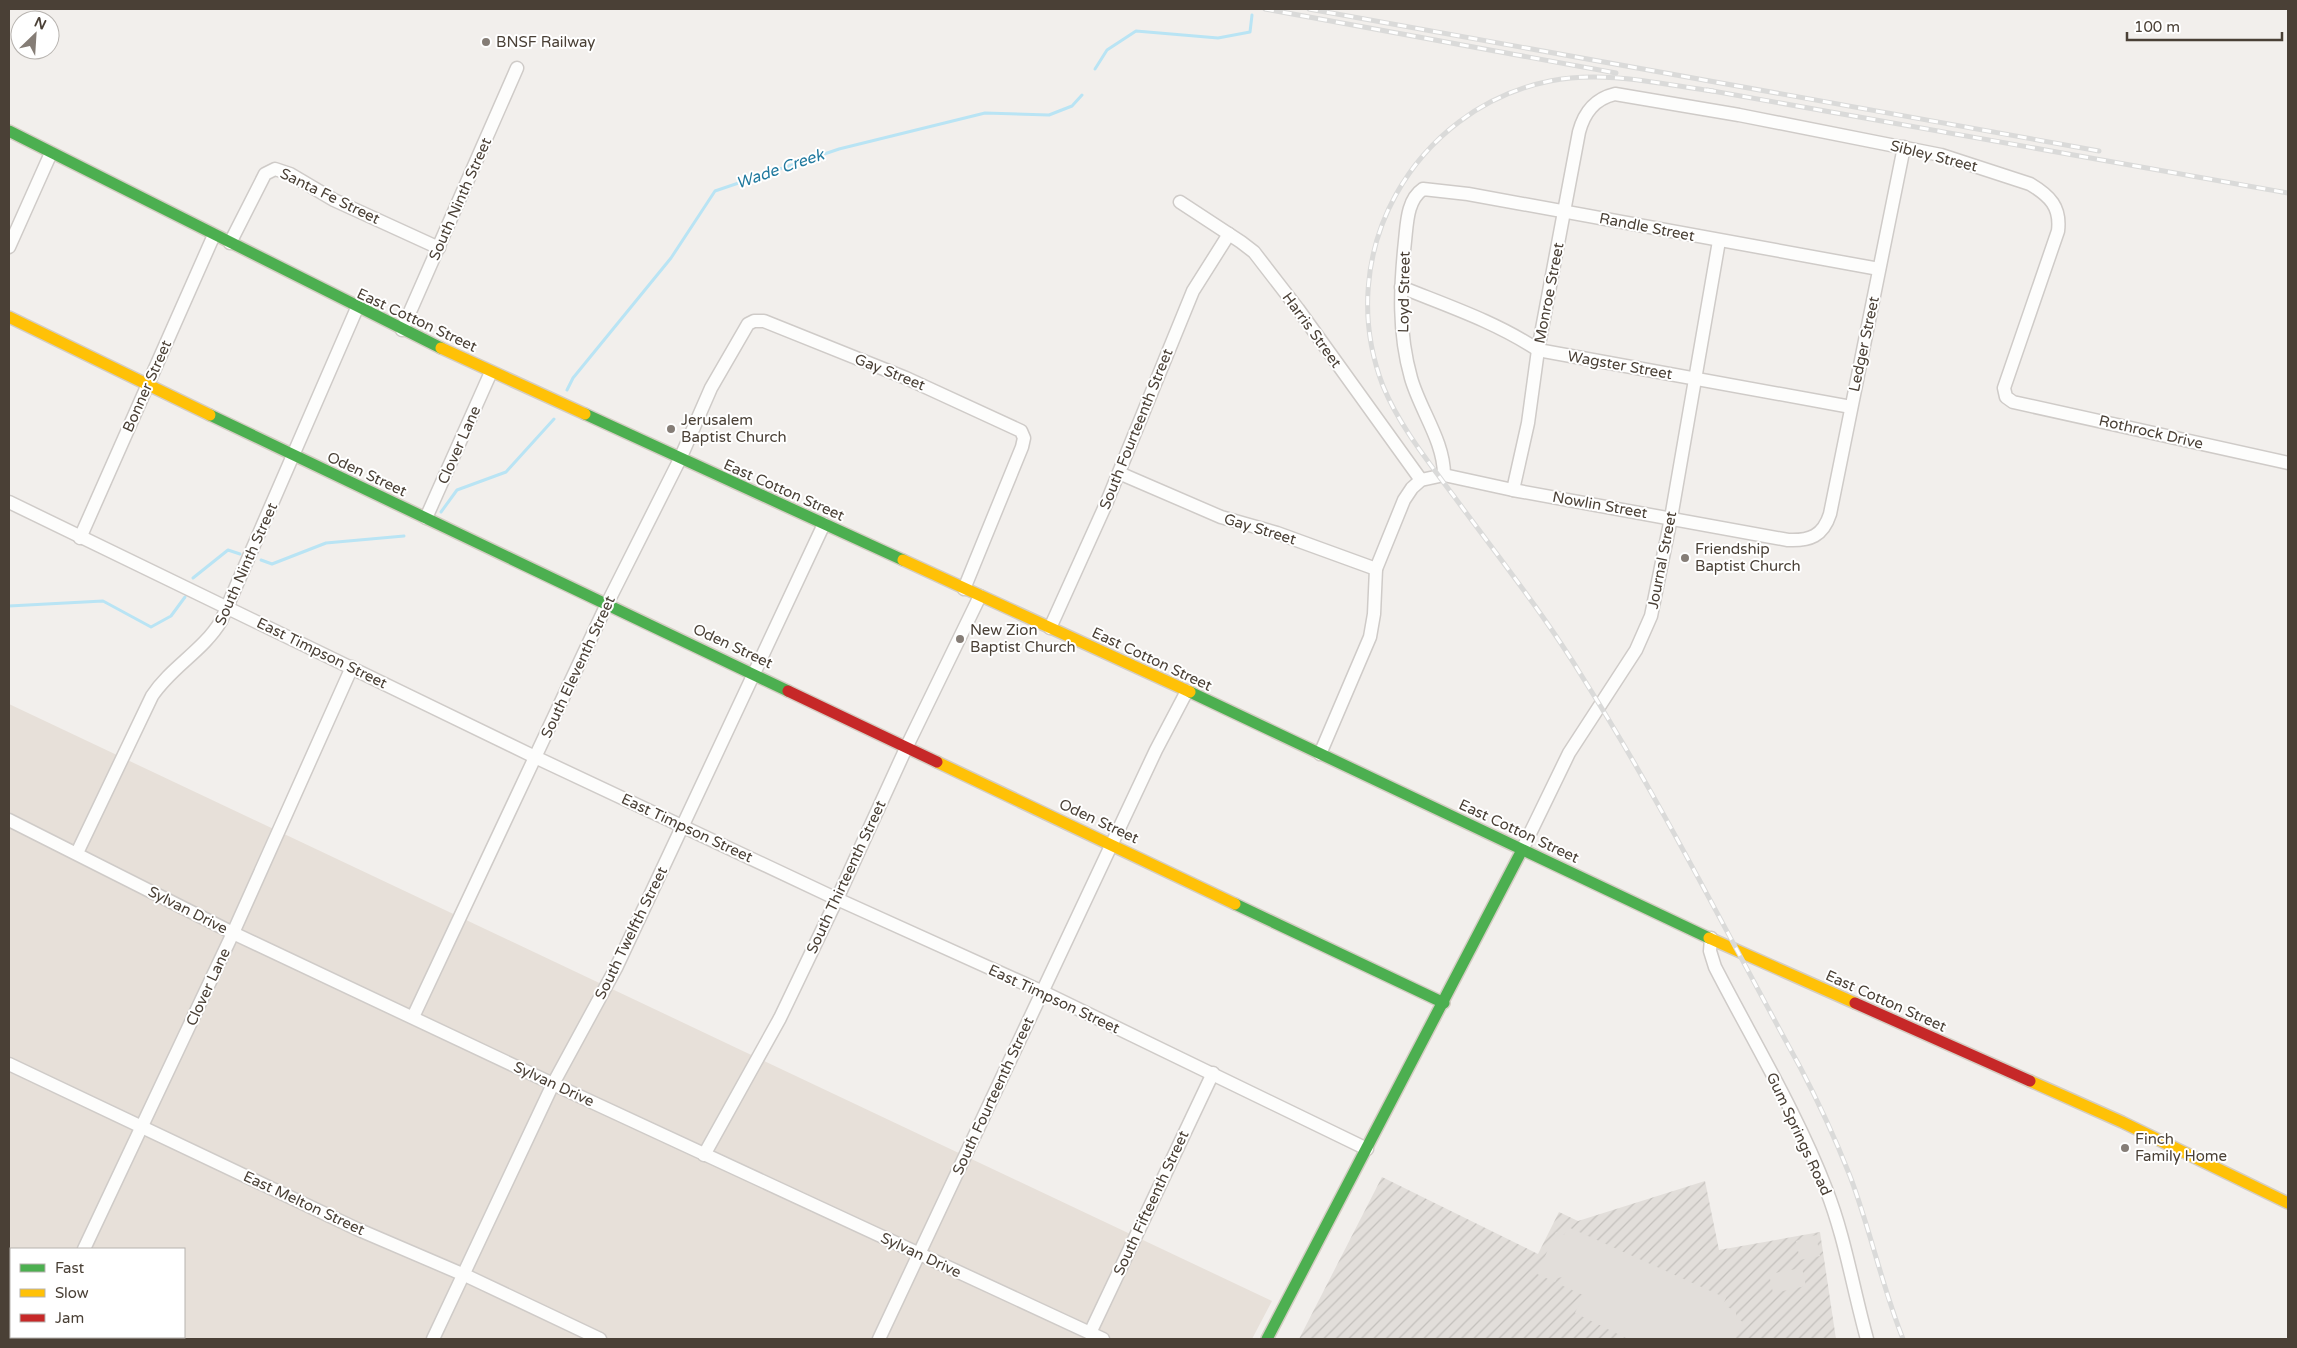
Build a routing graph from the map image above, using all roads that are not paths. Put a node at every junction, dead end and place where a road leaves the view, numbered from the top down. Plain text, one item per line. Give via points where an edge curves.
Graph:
1 (517, 68) dead end
2 (1597, 101) joint
3 (9, 131) edge
4 (1904, 147) junction
5 (50, 153) junction
6 (1416, 195) joint
7 (1180, 202) dead end
8 (1565, 212) junction
9 (1229, 234) junction
10 (214, 235) junction
11 (1718, 240) junction
12 (230, 244) junction
13 (9, 247) edge
14 (439, 248) junction
15 (1879, 270) junction
16 (1401, 287) junction
17 (358, 308) junction
18 (9, 317) edge
19 (752, 321) joint
20 (402, 330) junction
21 (1538, 350) junction
22 (491, 372) junction
23 (1694, 379) junction
24 (148, 384) junction
25 (2013, 402) joint
26 (1851, 407) junction
27 (294, 456) junction
28 (680, 459) junction
29 (2288, 463) edge
30 (1119, 473) junction
31 (1444, 475) junction
32 (1421, 480) junction
33 (1513, 490) junction
34 (9, 502) edge
35 (426, 518) junction
36 (1671, 518) junction
37 (824, 524) junction
38 (1816, 537) joint
39 (80, 538) junction
40 (1376, 569) junction
41 (964, 589) junction
42 (980, 596) junction
43 (607, 604) junction
44 (228, 608) junction
45 (1050, 628) junction
46 (352, 668) junction
47 (756, 674) junction
48 (1187, 692) junction
49 (907, 746) junction
50 (1320, 754) junction
51 (535, 757) junction
52 (9, 820) edge
53 (683, 826) junction
54 (1112, 844) junction
55 (1522, 850) junction
56 (77, 854) junction
57 (837, 899) junction
58 (233, 933) junction
59 (1711, 938) junction
60 (1043, 992) junction
61 (1444, 1003) junction
62 (412, 1017) junction
63 (9, 1064) edge
64 (1212, 1073) junction
65 (553, 1084) junction
66 (142, 1128) junction
67 (1367, 1149) junction
68 (704, 1155) junction
69 (2288, 1203) edge
70 (84, 1248) edge
71 (918, 1254) junction
72 (462, 1274) junction
73 (1090, 1333) junction
74 (433, 1339) edge
75 (600, 1339) edge
76 (879, 1339) edge
77 (1103, 1339) edge
78 (1267, 1339) edge
79 (1867, 1339) edge

1 - 14 street, South Ninth Street
2 - 4 street, Sibley Street via 1615,94 1628,95
2 - 8 street, Monroe Street via 1581,125
3 - 5 main road, East Cotton Street
4 - 15 street, Ledger Street
4 - 25 street, Sibley Street via 1949,157 2018,179 2043,192 2055,204 2059,218 2056,239 2004,388 2006,397
5 - 10 main road, East Cotton Street
5 - 13 street
6 - 8 street, Randle Street via 1423,189 1433,188
6 - 16 street, Loyd Street via 1409,211
7 - 9 street, Harris Street
8 - 11 street, Randle Street
8 - 21 street, Monroe Street
9 - 30 street, South Fourteenth Street via 1193,292
9 - 32 street, Harris Street via 1254,252
10 - 12 main road, East Cotton Street
10 - 24 street, Bonner Street
11 - 15 street, Randle Street
11 - 23 street, Journal Street
12 - 14 street, Santa Fe Street via 265,174 275,169
12 - 17 main road, East Cotton Street
14 - 20 street, South Ninth Street
15 - 26 street, Ledger Street
16 - 21 street, Wagster Street via 1500,328
16 - 31 street, Loyd Street via 1401,329 1410,372 1439,447
17 - 20 main road, East Cotton Street
17 - 27 street, South Ninth Street
18 - 24 main road, Oden Street
19 - 28 street, South Eleventh Street via 714,381
19 - 41 street, Gay Street via 764,321 906,378 1014,426 1023,434 1022,447
20 - 22 main road, East Cotton Street
21 - 23 street, Wagster Street
21 - 33 street, Monroe Street via 1528,422
22 - 28 main road, East Cotton Street
22 - 35 street, Clover Lane
23 - 26 street, Wagster Street
23 - 36 street, Journal Street
24 - 27 main road, Oden Street
24 - 39 street, Bonner Street
25 - 29 street, Rothrock Drive
26 - 38 street, Ledger Street via 1830,514 1824,529
27 - 35 main road, Oden Street
27 - 44 street, South Ninth Street
28 - 37 main road, East Cotton Street
28 - 43 street, South Eleventh Street
30 - 40 street, Gay Street via 1221,517 1277,533
30 - 45 street, South Fourteenth Street
31 - 32 street
31 - 33 street, Nowlin Street
32 - 40 street via 1404,500
33 - 36 street, Nowlin Street
34 - 39 street, East Timpson Street
35 - 43 main road, Oden Street
36 - 38 street, Nowlin Street via 1788,540
36 - 55 street, Journal Street via 1647,630 1573,746
37 - 41 main road, East Cotton Street
37 - 47 street, South Twelfth Street
39 - 44 street, East Timpson Street
40 - 50 street via 1370,637
41 - 42 main road, East Cotton Street
42 - 45 main road, East Cotton Street
42 - 49 street, South Thirteenth Street
43 - 47 main road, Oden Street
43 - 51 street, South Eleventh Street
44 - 46 street, East Timpson Street
44 - 56 street, South Ninth Street via 211,638 168,676 152,696
45 - 48 main road, East Cotton Street
46 - 51 street, East Timpson Street
46 - 58 street, Clover Lane
47 - 49 main road, Oden Street
47 - 53 street, South Twelfth Street
48 - 50 main road, East Cotton Street
48 - 54 street, South Fourteenth Street
49 - 54 main road, Oden Street
49 - 57 street, South Thirteenth Street
50 - 55 main road, East Cotton Street
51 - 53 street, East Timpson Street
51 - 62 street, South Eleventh Street
52 - 56 street, Sylvan Drive
53 - 57 street, East Timpson Street
53 - 65 street, South Twelfth Street via 616,968
54 - 60 street, South Fourteenth Street
54 - 61 main road, Oden Street
55 - 59 main road, East Cotton Street
55 - 61 main road
56 - 58 street, Sylvan Drive
57 - 60 street, East Timpson Street
57 - 68 street, South Thirteenth Street via 773,1031
58 - 62 street, Sylvan Drive
58 - 66 street, Clover Lane
59 - 69 main road, East Cotton Street via 2122,1122
59 - 79 street, Gum Springs Road via 1710,951 1715,967 1810,1151 1826,1189
60 - 64 street, East Timpson Street
60 - 71 street, South Fourteenth Street
61 - 67 main road
62 - 65 street, Sylvan Drive
63 - 66 street, East Melton Street
64 - 67 street, East Timpson Street
64 - 73 street, South Fifteenth Street
65 - 68 street, Sylvan Drive
65 - 72 street, South Twelfth Street
66 - 70 street, Clover Lane
66 - 72 street, East Melton Street via 357,1229
67 - 78 main road
68 - 71 street, Sylvan Drive
71 - 73 street, Sylvan Drive
71 - 76 street, South Fourteenth Street
72 - 74 street, South Twelfth Street
72 - 75 street, East Melton Street
73 - 77 street, Sylvan Drive

